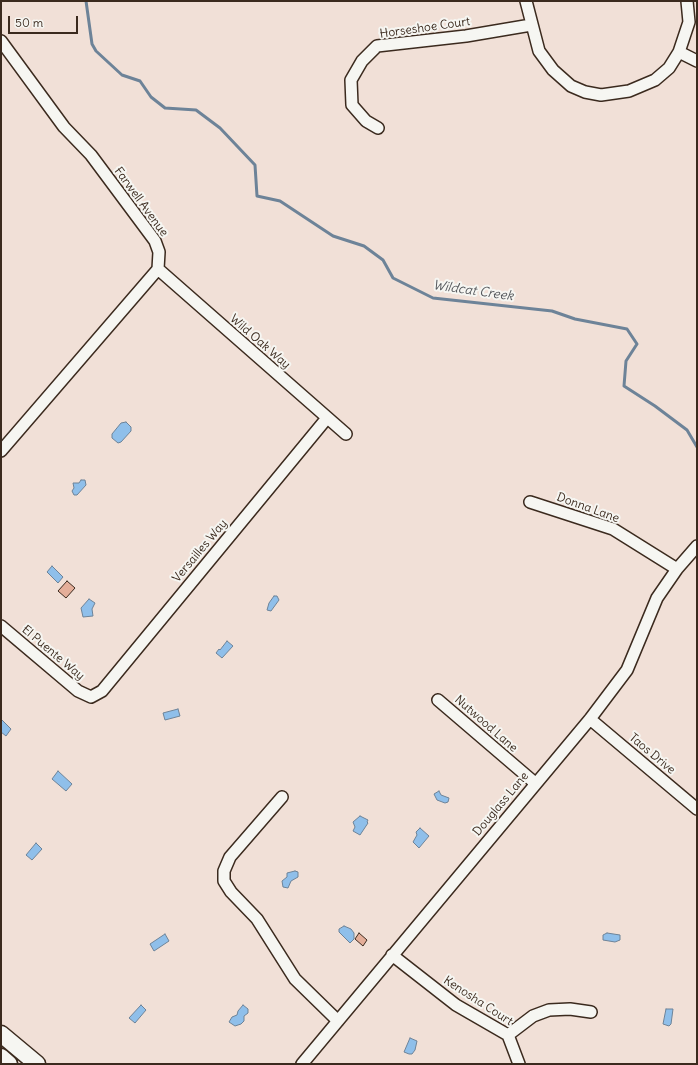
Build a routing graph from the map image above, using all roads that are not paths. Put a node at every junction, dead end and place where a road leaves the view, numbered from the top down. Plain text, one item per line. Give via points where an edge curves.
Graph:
1 (526, 1) edge
2 (687, 1) edge
3 (531, 25) junction
4 (1, 41) edge
5 (679, 52) junction
6 (697, 61) edge
7 (378, 128) dead end
8 (158, 269) junction
9 (327, 418) junction
10 (346, 434) dead end
11 (1, 451) edge
12 (530, 502) dead end
13 (697, 546) edge
14 (677, 569) junction
15 (1, 626) edge
16 (91, 697) joint
17 (438, 700) dead end
18 (590, 719) junction
19 (535, 783) junction
20 (282, 797) dead end
21 (697, 809) edge
22 (392, 955) junction
23 (591, 1012) dead end
24 (338, 1021) junction
25 (1, 1034) edge
26 (508, 1035) junction
27 (1, 1057) edge
28 (9, 1064) edge
29 (37, 1064) edge
30 (302, 1064) edge
31 (518, 1064) edge

1 - 3 street
2 - 5 street via 689,22
3 - 5 street via 538,51 553,70 571,86 584,92 601,95 629,91 655,80 669,68
3 - 7 street, Horseshoe Court via 458,37 377,46 362,62 351,80 352,106 366,121
4 - 8 street, Farwell Avenue via 64,127 90,155 155,241 159,252
5 - 6 street
8 - 9 street, Wild Oak Way
8 - 11 street
9 - 10 street, Wild Oak Way
9 - 16 street, Versailles Way via 102,691
12 - 14 street, Donna Lane via 613,529
13 - 14 street, Douglass Lane
14 - 18 street, Douglass Lane via 658,598 626,670
15 - 16 street, El Puente Way via 78,691
17 - 19 street, Nutwood Lane
18 - 19 street, Douglass Lane
18 - 21 street, Taos Drive
19 - 22 street, Douglass Lane
20 - 24 street via 230,857 224,871 224,881 257,919 295,979
22 - 24 street, Douglass Lane
22 - 26 street, Kenosha Court via 456,1005
23 - 26 street via 549,1010 533,1016
24 - 30 street, Douglass Lane
25 - 29 main road
26 - 31 street, Kenosha Court
27 - 28 main road

